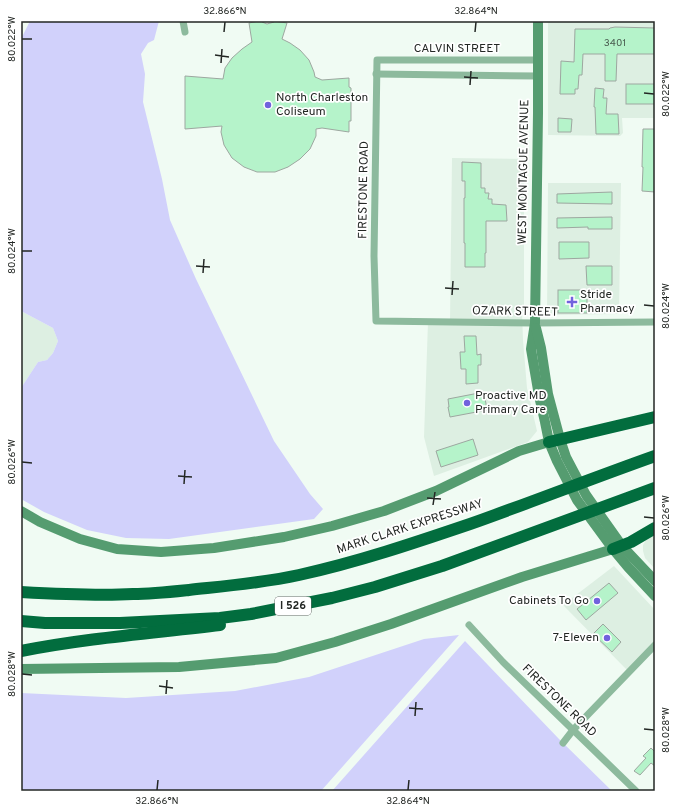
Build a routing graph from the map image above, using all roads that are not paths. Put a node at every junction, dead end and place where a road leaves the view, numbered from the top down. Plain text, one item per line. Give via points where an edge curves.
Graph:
1 (183, 21) edge
2 (538, 21) edge
3 (185, 32) dead end
4 (377, 60) joint
5 (538, 60) junction
6 (376, 74) junction
7 (538, 76) junction
8 (376, 321) joint
9 (655, 322) edge
10 (535, 323) junction
11 (655, 417) edge
12 (555, 440) junction
13 (655, 456) edge
14 (655, 488) edge
15 (21, 512) edge
16 (655, 528) edge
17 (618, 548) junction
18 (655, 581) edge
19 (21, 592) edge
20 (345, 595) junction
21 (655, 596) edge
22 (21, 622) edge
23 (470, 625) dead end
24 (655, 645) edge
25 (21, 651) edge
26 (21, 669) edge
27 (573, 730) junction
28 (562, 743) dead end
29 (636, 791) edge

1 - 3 street
2 - 5 main road, WEST MONTAGUE AVENUE
4 - 5 street, CALVIN STREET
4 - 6 street, FIRESTONE ROAD
5 - 7 main road, WEST MONTAGUE AVENUE
6 - 7 street
6 - 8 street, FIRESTONE ROAD
7 - 10 main road, WEST MONTAGUE AVENUE
8 - 10 street, OZARK STREET
9 - 10 street, OZARK STREET
10 - 12 main road, WEST MONTAGUE AVENUE
11 - 12 highway
12 - 15 main road via 519,451 436,491 384,511 284,537 214,548 161,552 117,548 80,539
12 - 17 main road, WEST MONTAGUE AVENUE
13 - 19 highway, MARK CLARK EXPRESSWAY / I 526 via 382,554 326,569 270,580 164,593
14 - 20 highway, I 526 via 442,566
16 - 17 highway
17 - 18 main road, WEST MONTAGUE AVENUE
17 - 21 main road, WEST MONTAGUE AVENUE
17 - 26 main road via 522,577 391,624 276,658 179,667
20 - 22 highway, I 526 via 220,618 120,624
20 - 25 highway via 312,608 264,619
23 - 27 street, FIRESTONE ROAD via 503,662
24 - 27 street
27 - 28 street
27 - 29 street, FIRESTONE ROAD

